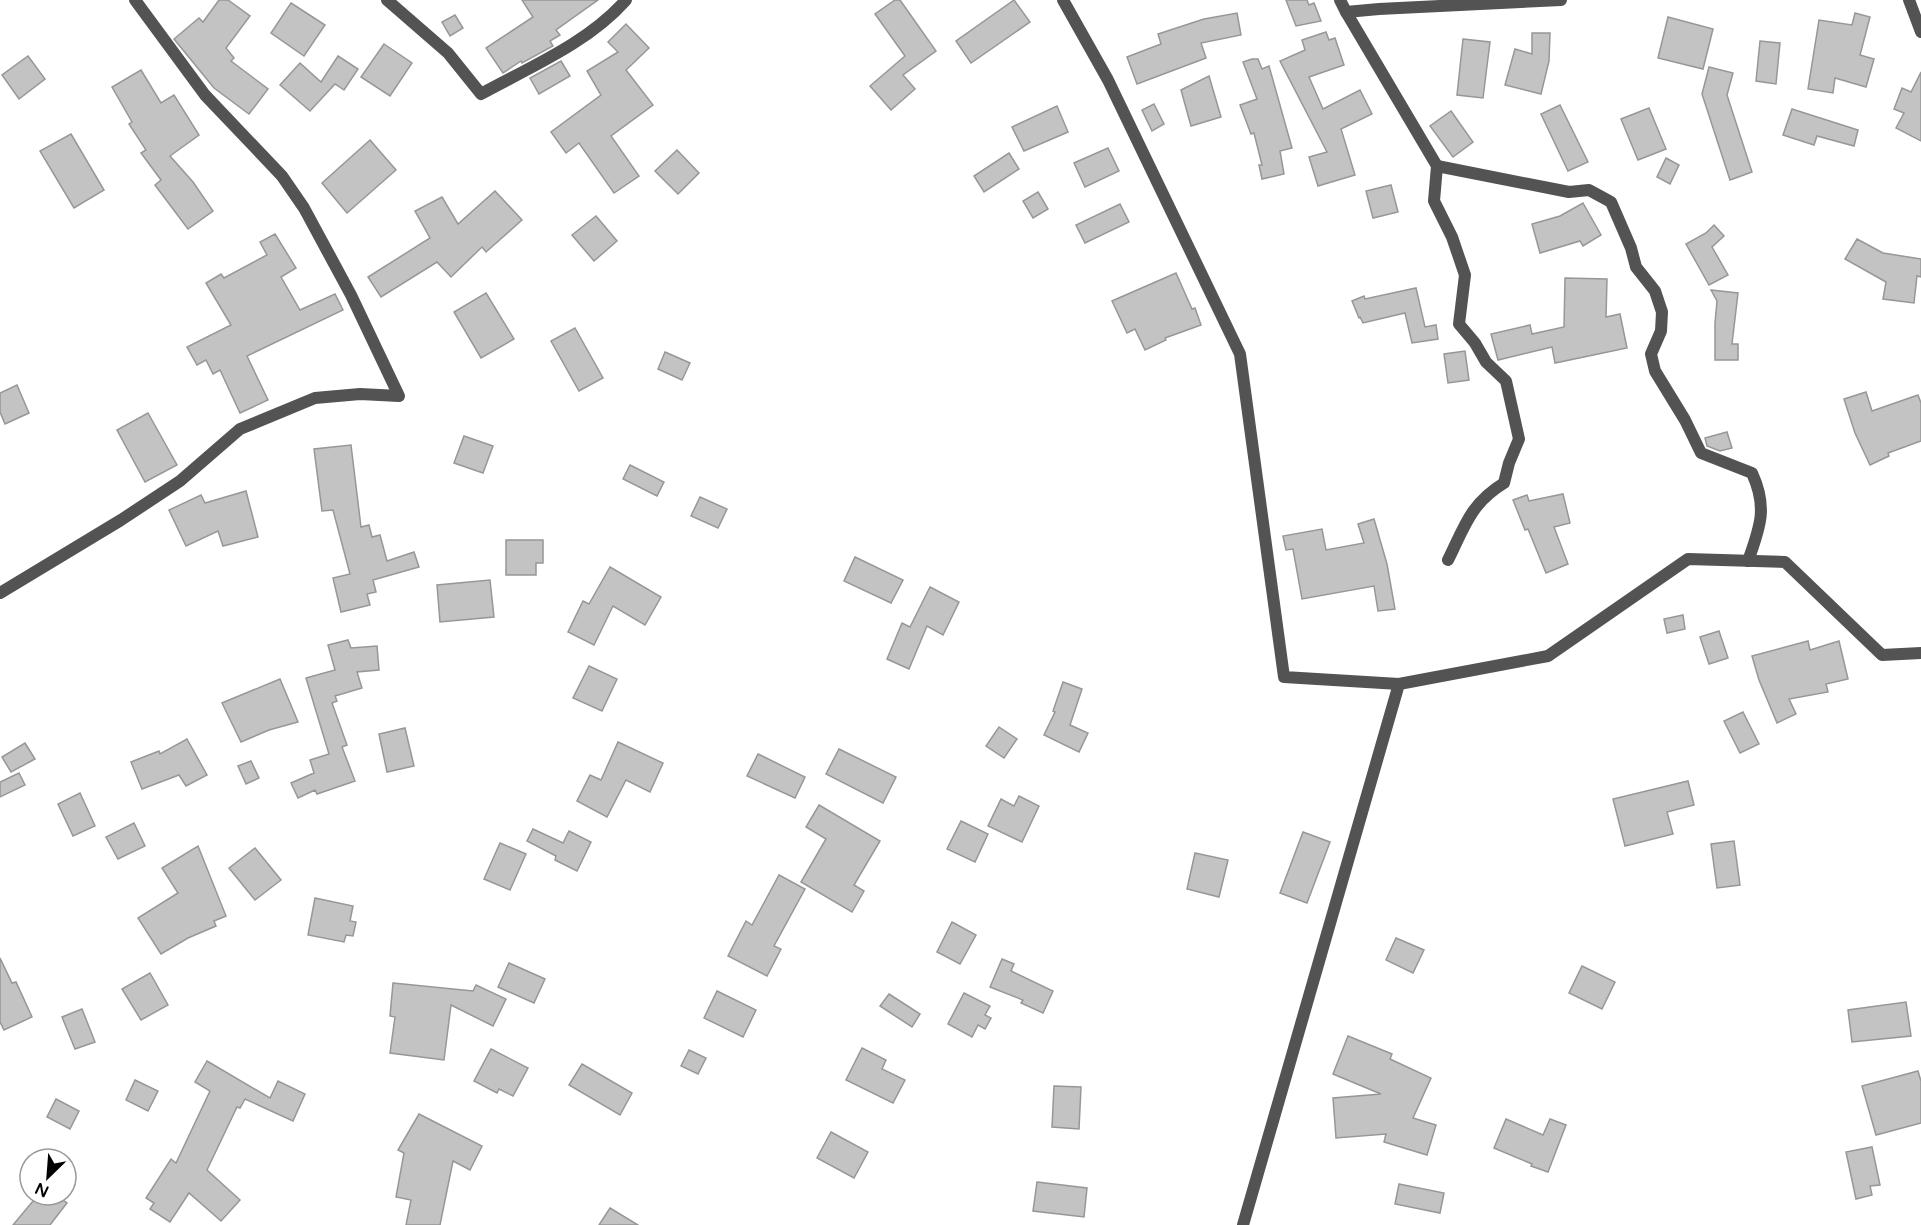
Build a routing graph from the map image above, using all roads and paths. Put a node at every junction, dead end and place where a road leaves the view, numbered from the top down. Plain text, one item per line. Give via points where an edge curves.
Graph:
1 (135, 0) edge
2 (387, 0) edge
3 (627, 0) edge
4 (1063, 0) edge
5 (1340, 0) edge
6 (1561, 0) edge
7 (1909, 0) edge
8 (1462, 2) edge
9 (1346, 12) junction
10 (1921, 32) edge
11 (1437, 166) junction
12 (1448, 560) dead end
13 (1748, 561) junction
14 (0, 593) edge
15 (1921, 653) edge
16 (1399, 684) junction
17 (1243, 1225) edge

1 - 14 street via 205,95 282,176 304,208 399,396 315,398 240,429 180,481
2 - 3 street via 448,53 481,94 587,34
4 - 16 street via 1108,80 1240,354 1284,677
5 - 9 street
6 - 8 street
7 - 10 street
8 - 9 street
9 - 11 street
11 - 12 street via 1434,201 1465,275 1459,324 1486,362 1506,381 1520,439 1504,483 1473,509
11 - 13 street via 1569,192 1589,190 1611,202 1636,267 1655,291 1662,312 1661,331 1651,354 1655,371 1701,453 1752,473 1759,490 1761,525
13 - 15 street via 1785,562 1882,655
13 - 16 street via 1688,559 1548,656
16 - 17 street

